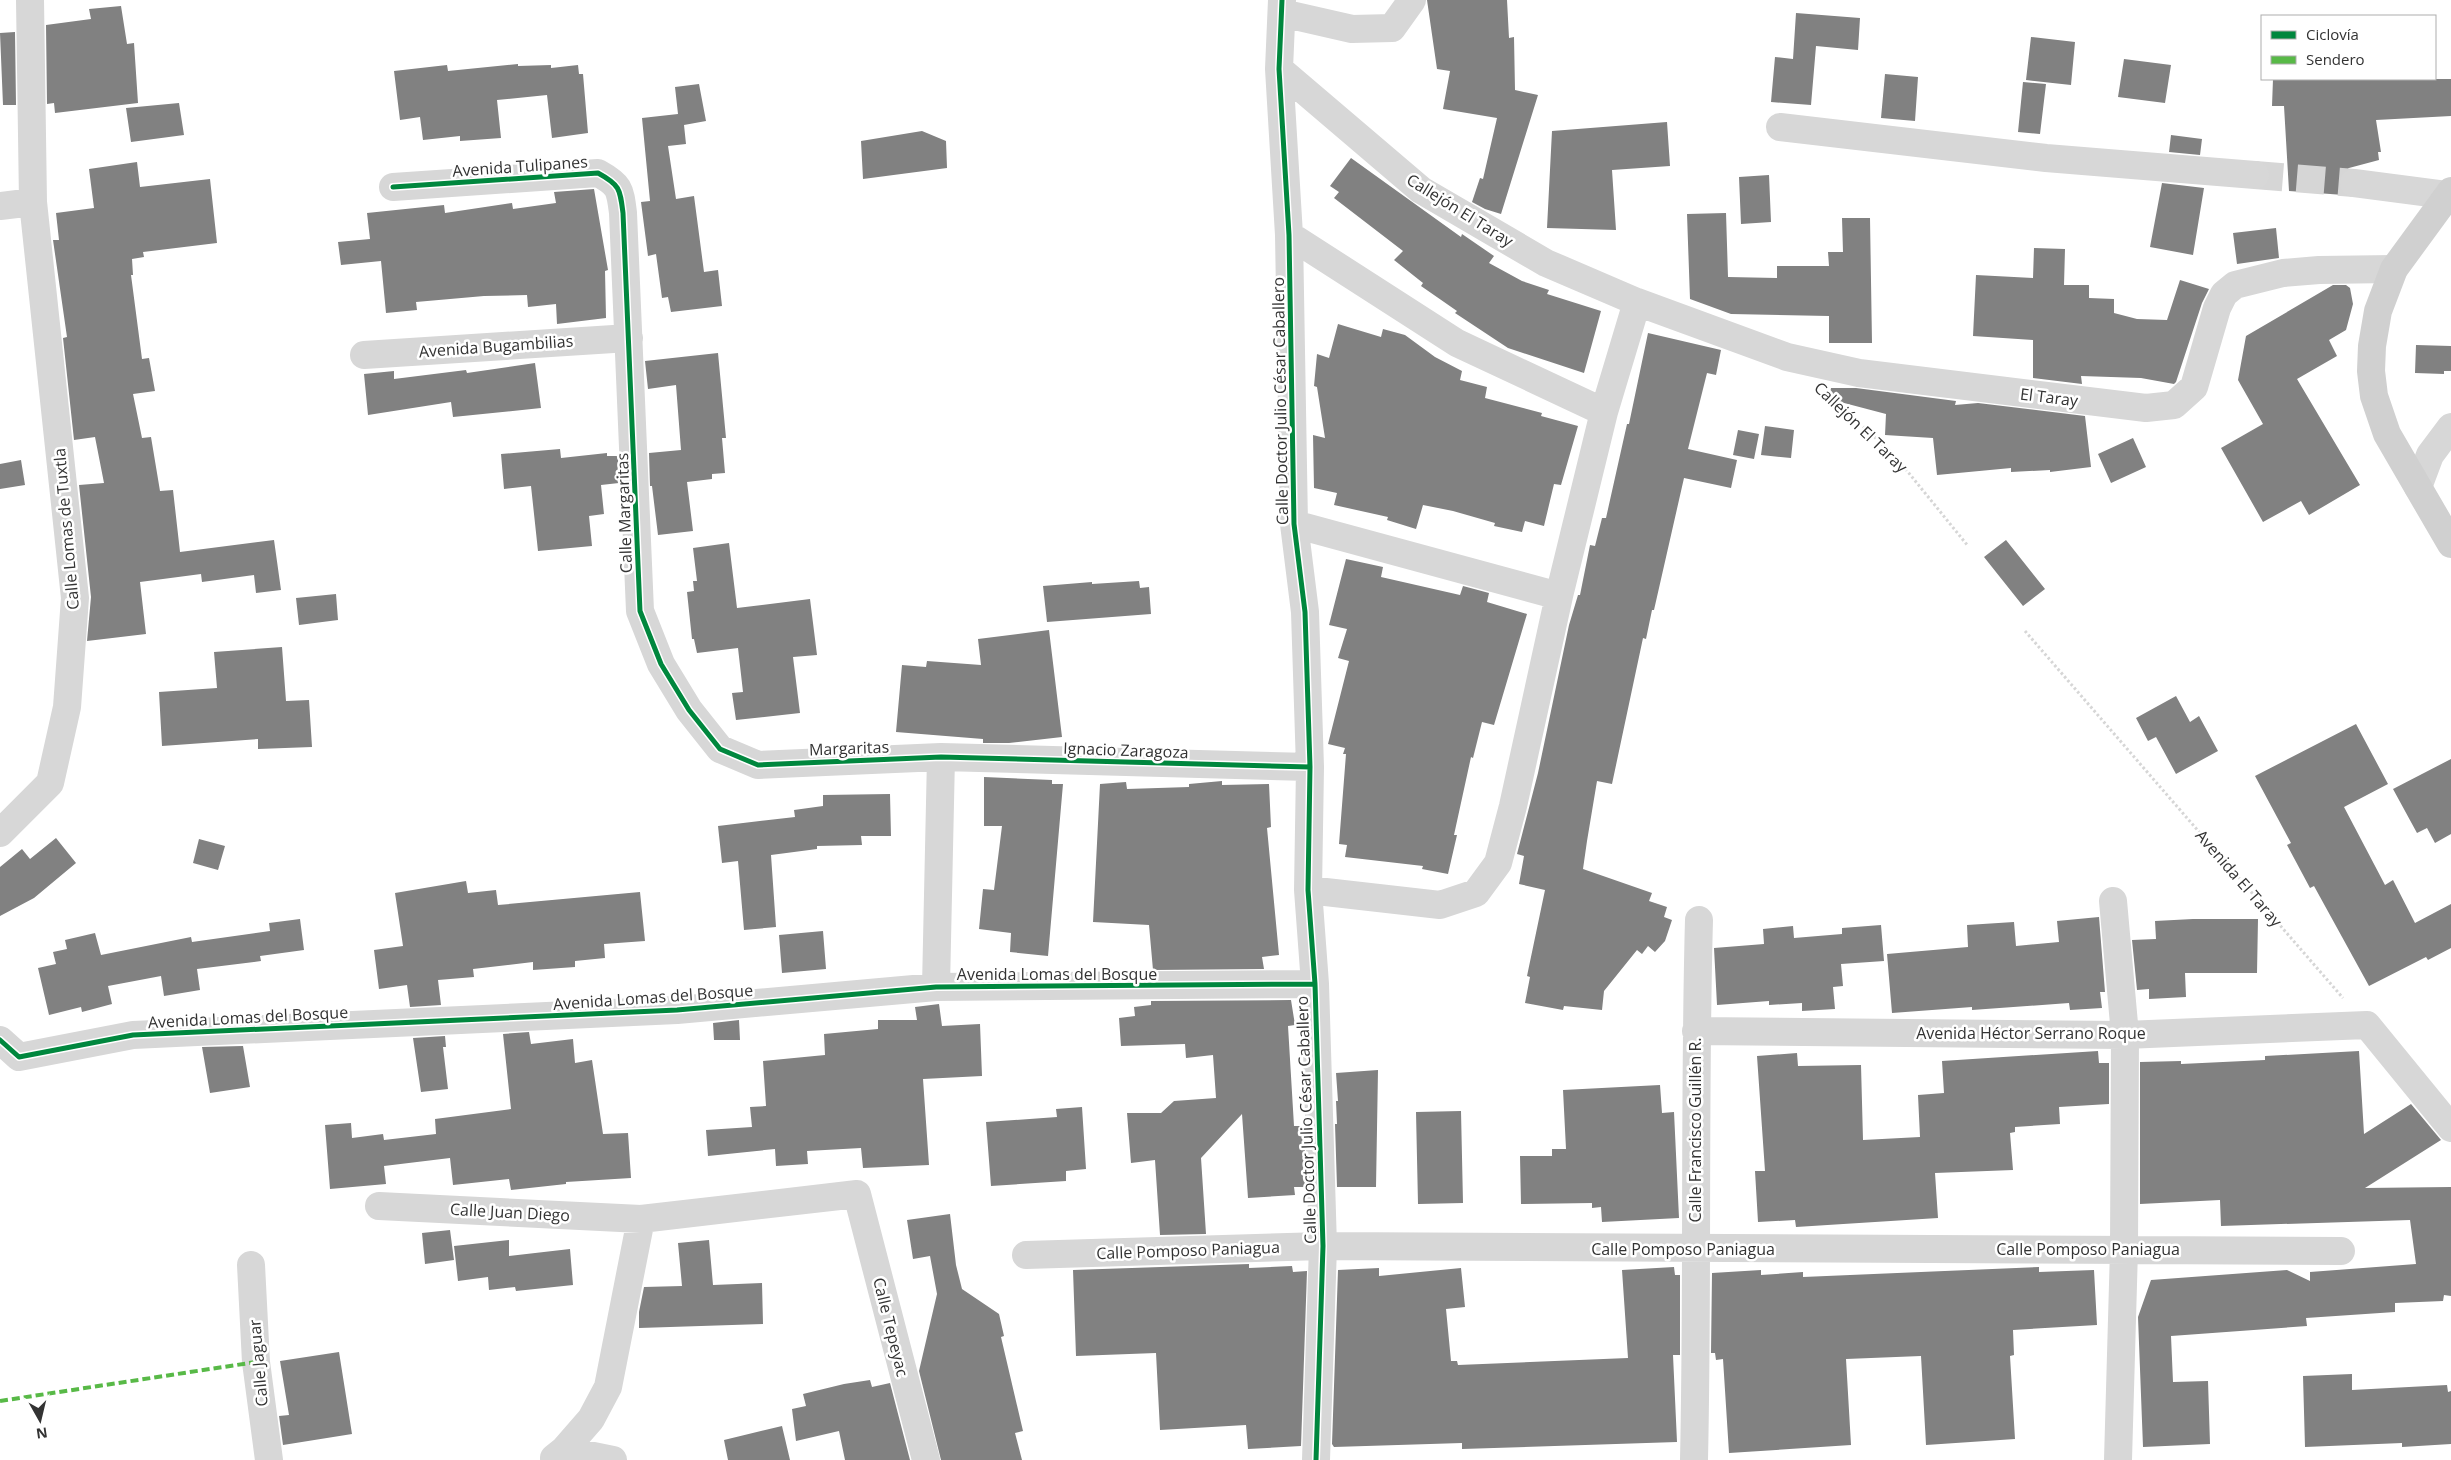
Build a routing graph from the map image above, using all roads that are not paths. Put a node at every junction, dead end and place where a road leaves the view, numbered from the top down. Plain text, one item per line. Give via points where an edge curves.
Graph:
1 (30, 0) edge
2 (1412, 0) edge
3 (1282, 6) edge
4 (1279, 69) junction
5 (1780, 127) dead end
6 (2255, 175) tunnel mouth
7 (2354, 183) tunnel mouth
8 (393, 187) dead end
9 (2449, 193) edge
10 (34, 202) junction
11 (0, 206) edge
12 (623, 212) joint
13 (1289, 235) junction
14 (2394, 269) junction
15 (1637, 302) junction
16 (629, 338) junction
17 (364, 355) dead end
18 (1604, 412) junction
19 (2451, 427) edge
20 (2418, 487) junction
21 (1294, 524) junction
22 (2451, 544) edge
23 (1559, 596) junction
24 (941, 757) junction
25 (758, 765) joint
26 (1310, 767) junction
27 (0, 833) edge
28 (1308, 890) junction
29 (2113, 901) dead end
30 (1699, 920) dead end
31 (1315, 984) junction
32 (936, 987) junction
33 (1696, 1030) junction
34 (2125, 1035) junction
35 (0, 1040) edge
36 (2451, 1128) edge
37 (857, 1194) joint
38 (379, 1206) dead end
39 (641, 1219) junction
40 (1322, 1246) junction
41 (1695, 1249) junction
42 (2124, 1249) junction
43 (2341, 1251) dead end
44 (1026, 1255) dead end
45 (251, 1265) dead end
46 (558, 1455) edge
47 (269, 1460) edge
48 (613, 1460) edge
49 (926, 1460) edge
50 (1316, 1460) edge
51 (1694, 1460) edge
52 (2118, 1460) edge

1 - 10 street, Calle Lomas de Tuxtla
2 - 3 street via 1392,28 1352,29
3 - 4 street, Calle Doctor Julio César Caballero
4 - 13 street, Calle Doctor Julio César Caballero
4 - 15 street, Callejón El Taray via 1421,190 1546,263
5 - 6 street via 2046,158
7 - 9 street
8 - 12 street, Avenida Tulipanes via 598,173 620,189
9 - 14 street
10 - 11 street
10 - 27 street, Calle Lomas de Tuxtla via 75,598 67,707 50,783
12 - 16 street, Calle Margaritas
13 - 18 street via 1457,344
13 - 21 street, Calle Doctor Julio César Caballero
14 - 15 street, El Taray via 2283,273 2235,285 2224,294 2217,308 2194,386 2174,405 2146,408 1850,371 1787,357
14 - 20 street via 2378,311 2371,371 2374,396 2387,434
15 - 18 street
16 - 17 street, Avenida Bugambilias
16 - 25 street, Calle Margaritas via 640,610 661,664 689,710 720,749
18 - 23 street
19 - 20 street via 2430,455
20 - 22 street
21 - 23 street
21 - 26 street, Calle Doctor Julio César Caballero via 1305,612
23 - 28 street via 1514,806 1498,863 1476,893 1440,905
24 - 25 street, Margaritas
24 - 26 street, Ignacio Zaragoza
24 - 32 street
26 - 28 street, Calle Doctor Julio César Caballero
28 - 31 street, Calle Doctor Julio César Caballero
29 - 34 street
30 - 33 street, Calle Francisco Guillén R.
31 - 32 street, Avenida Lomas del Bosque
31 - 40 street, Calle Doctor Julio César Caballero
32 - 35 street, Avenida Lomas del Bosque via 677,1010 133,1035 19,1056
33 - 34 street, Avenida Héctor Serrano Roque
33 - 41 street, Calle Francisco Guillén R.
34 - 36 street, Avenida Héctor Serrano Roque via 2367,1025
34 - 42 street
37 - 39 street, Calle Juan Diego
37 - 49 street, Calle Tepeyac
38 - 39 street, Calle Juan Diego
39 - 46 street via 608,1388 591,1419
40 - 41 street, Calle Pomposo Paniagua
40 - 44 street, Calle Pomposo Paniagua
40 - 50 street, Calle Doctor Julio César Caballero
41 - 42 street, Calle Pomposo Paniagua
41 - 51 street, Calle Francisco Guillén R.
42 - 43 street, Calle Pomposo Paniagua
42 - 52 street
45 - 47 street, Calle Jaguar via 256,1362
46 - 48 street

